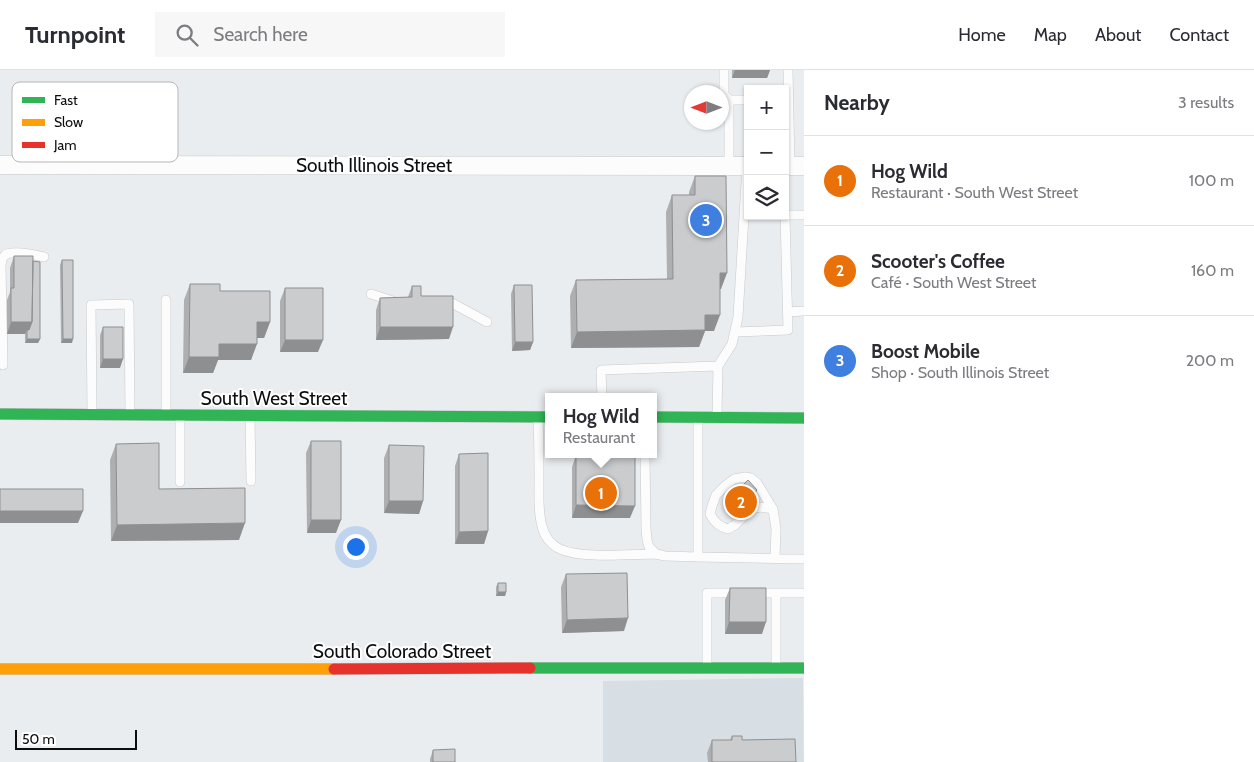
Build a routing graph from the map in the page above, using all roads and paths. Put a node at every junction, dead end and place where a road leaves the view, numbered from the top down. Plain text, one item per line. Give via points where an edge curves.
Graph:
1 (724, 70) edge
2 (788, 70) edge
3 (788, 85) edge
4 (730, 100) junction
5 (744, 100) edge
6 (789, 123) edge
7 (0, 165) edge
8 (741, 166) edge
9 (793, 166) edge
10 (744, 195) edge
11 (789, 215) edge
12 (804, 215) edge
13 (746, 220) edge
14 (785, 220) edge
15 (44, 257) dead end
16 (371, 294) dead end
17 (166, 300) dead end
18 (402, 302) edge
19 (433, 302) edge
20 (804, 311) edge
21 (787, 312) junction
22 (487, 322) dead end
23 (130, 329) junction
24 (119, 330) edge
25 (735, 332) junction
26 (2, 365) dead end
27 (718, 366) junction
28 (602, 393) edge
29 (0, 414) edge
30 (92, 415) junction
31 (130, 415) junction
32 (166, 415) junction
33 (180, 415) junction
34 (250, 415) junction
35 (544, 417) edge
36 (657, 417) edge
37 (698, 418) junction
38 (717, 418) junction
39 (804, 418) edge
40 (645, 458) edge
41 (251, 481) dead end
42 (180, 482) dead end
43 (773, 508) junction
44 (656, 554) junction
45 (698, 557) junction
46 (775, 558) junction
47 (804, 559) edge
48 (735, 593) edge
49 (751, 593) edge
50 (776, 593) junction
51 (804, 593) edge
52 (707, 668) junction
53 (776, 668) junction
54 (804, 668) edge
55 (0, 670) edge

1 - 4 lane via 724,94
2 - 3 lane
4 - 5 lane
4 - 8 lane
6 - 9 lane
7 - 8 street, South Illinois Street
8 - 10 lane
11 - 12 lane
13 - 25 lane
14 - 21 lane
15 - 26 lane via 14,252 2,259
16 - 18 lane
17 - 32 lane
19 - 22 lane via 450,302
20 - 21 lane
21 - 25 lane via 788,330
23 - 24 lane
23 - 30 lane via 129,304 91,305 96,330
23 - 31 lane
25 - 27 lane via 732,344
27 - 28 lane via 601,370
27 - 38 lane
29 - 30 street, South West Street
30 - 31 street, South West Street
31 - 32 street, South West Street
32 - 33 street, South West Street
33 - 34 street, South West Street
33 - 42 lane
34 - 35 street, South West Street
34 - 41 lane
35 - 44 lane via 539,510 547,538 561,550 588,555
36 - 37 street
37 - 38 street
37 - 45 lane
38 - 39 street
40 - 44 lane via 647,540
43 - 43 lane via 757,483 745,477 734,479 716,495 710,514 714,522 728,529 751,508
43 - 46 lane
44 - 45 lane
45 - 46 lane
46 - 47 lane
48 - 52 lane via 708,593
49 - 50 lane
50 - 51 lane
50 - 53 lane
52 - 53 street, South Colorado Street
52 - 55 street, South Colorado Street
53 - 54 street, South Colorado Street

